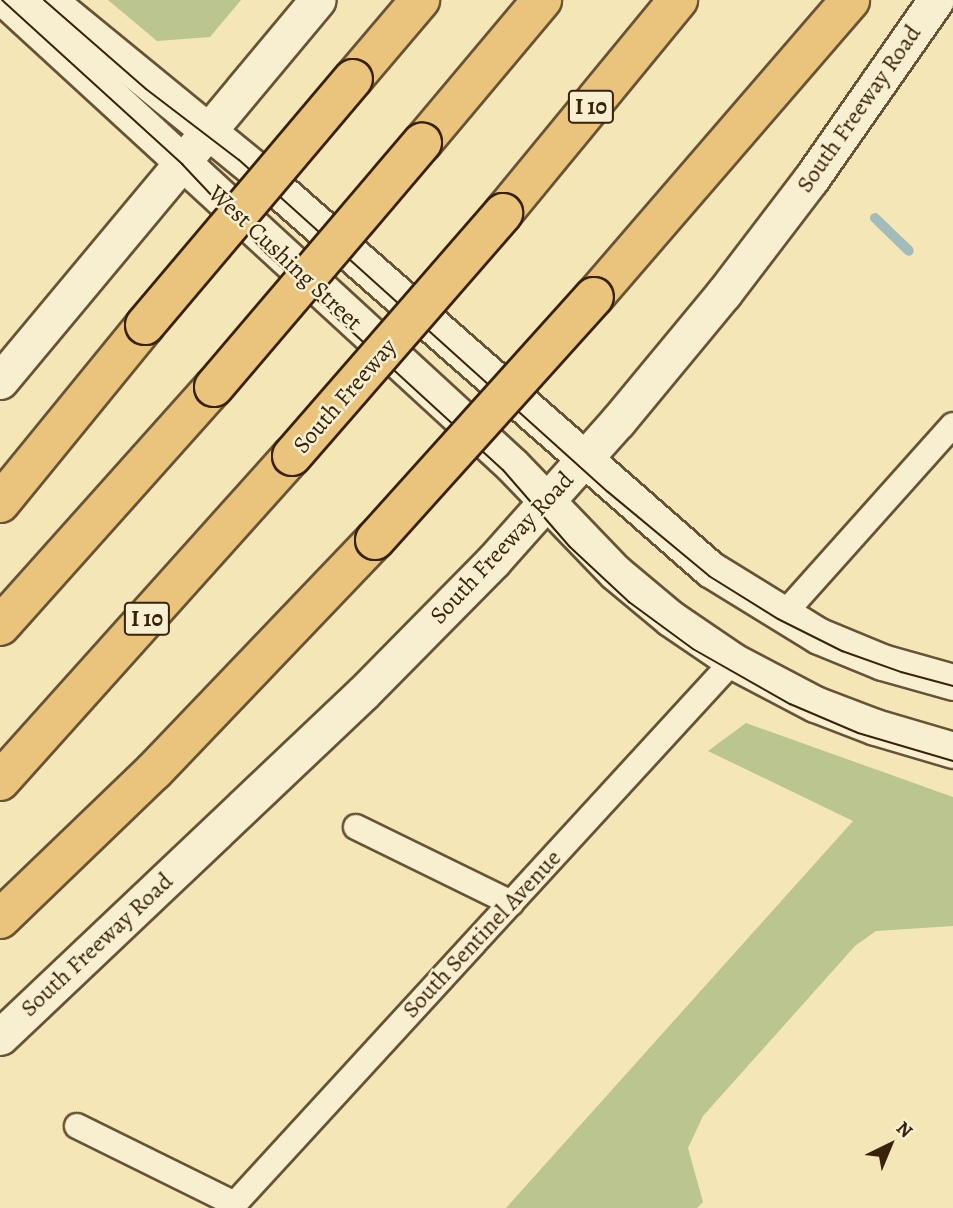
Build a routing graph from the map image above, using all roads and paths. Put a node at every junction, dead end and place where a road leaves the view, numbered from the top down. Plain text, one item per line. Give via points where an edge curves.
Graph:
1 (6, 0) edge
2 (48, 0) edge
3 (318, 0) edge
4 (420, 0) edge
5 (542, 0) edge
6 (678, 0) edge
7 (850, 0) edge
8 (936, 0) edge
9 (208, 131) junction
10 (183, 163) junction
11 (0, 381) edge
12 (953, 425) edge
13 (584, 459) junction
14 (546, 501) junction
15 (0, 503) edge
16 (782, 616) junction
17 (0, 625) edge
18 (733, 661) junction
19 (953, 682) edge
20 (953, 750) edge
21 (0, 781) edge
22 (356, 827) dead end
23 (511, 903) junction
24 (0, 919) edge
25 (0, 1037) edge
26 (77, 1126) dead end
27 (233, 1206) edge

1 - 10 street, West Cushing Street
2 - 9 street, West Cushing Street
3 - 9 street
4 - 15 highway, bridge
5 - 17 highway, bridge via 214,387
6 - 21 highway, South Freeway / I 10, bridge via 503,214
7 - 24 highway, bridge via 594,297 375,540 154,771
8 - 13 street, South Freeway Road via 769,234
9 - 10 street
9 - 13 street, West Cushing Street
10 - 11 street
10 - 14 street, West Cushing Street
12 - 16 street
13 - 14 street, South Freeway Road
13 - 16 street, West Cushing Street via 710,569
14 - 18 street, West Cushing Street via 640,594
14 - 25 street, South Freeway Road via 363,693
16 - 19 street, West Cushing Street via 861,654
18 - 20 street, West Cushing Street via 836,713
18 - 23 street, South Sentinel Avenue
22 - 23 street
23 - 27 street, South Sentinel Avenue
26 - 27 street

